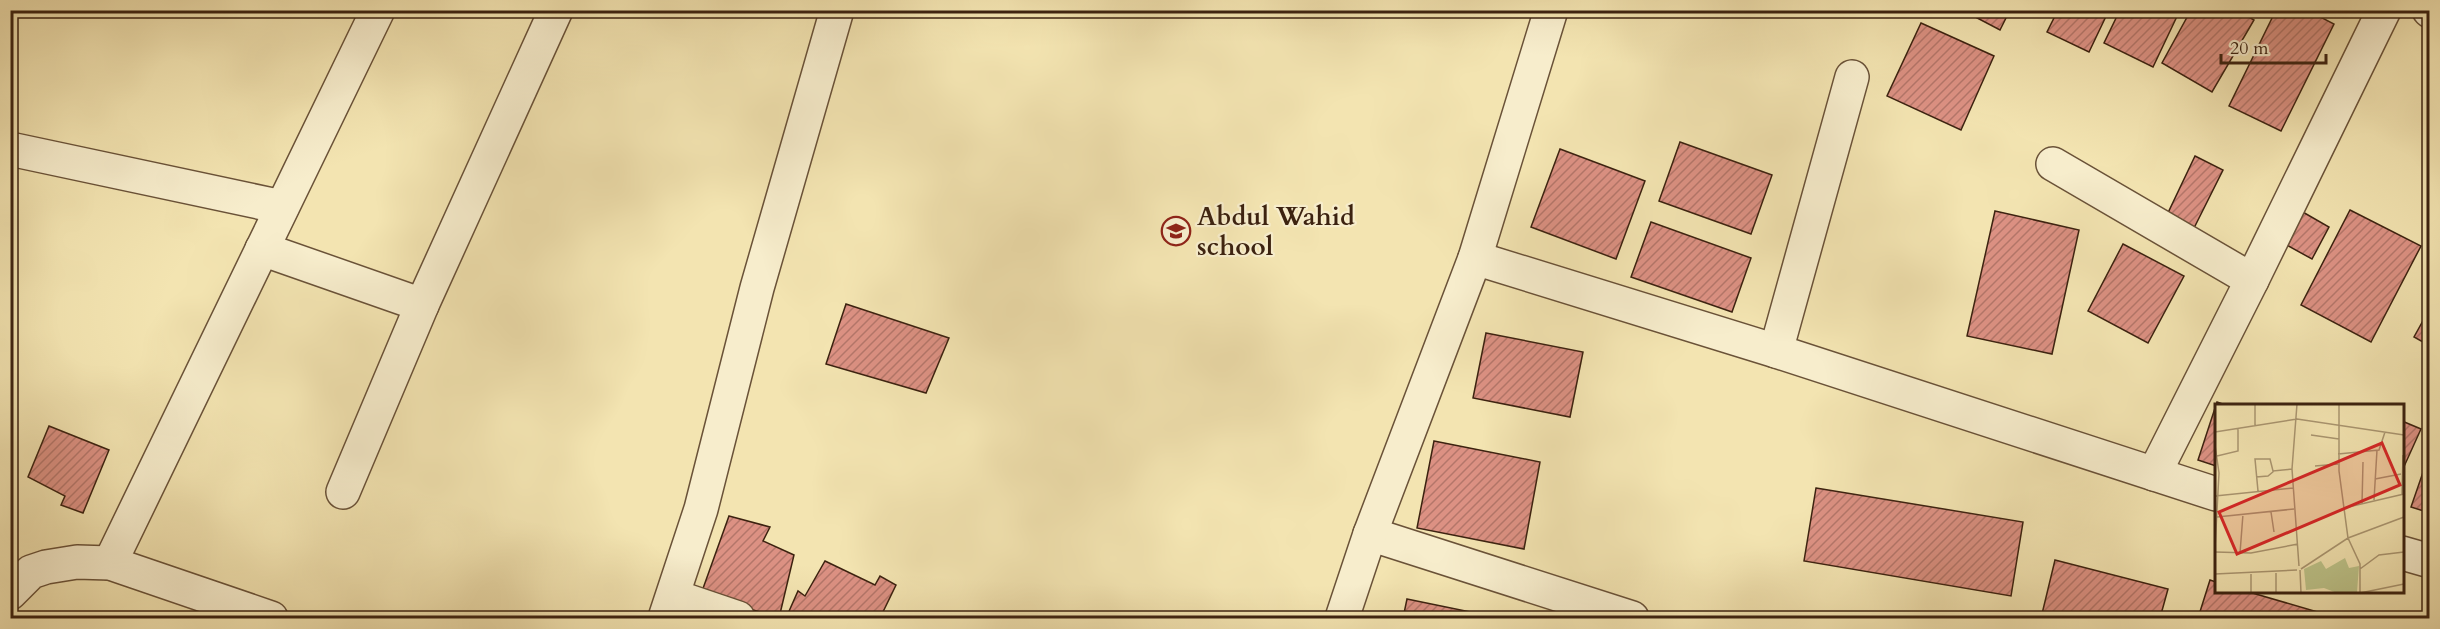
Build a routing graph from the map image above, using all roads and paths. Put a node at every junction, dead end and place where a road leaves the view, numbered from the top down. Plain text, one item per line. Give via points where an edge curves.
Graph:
1 (378, 10) edge
2 (556, 10) edge
3 (837, 10) edge
4 (1551, 10) edge
5 (2384, 10) edge
6 (1852, 77) dead end
7 (10, 149) edge
8 (2053, 164) dead end
9 (282, 207) junction
10 (262, 249) junction
11 (1475, 258) junction
12 (2252, 280) junction
13 (422, 306) junction
14 (1776, 351) junction
15 (2154, 474) junction
16 (343, 492) dead end
17 (2215, 493) edge
18 (1371, 534) junction
19 (2404, 553) edge
20 (2430, 561) edge
21 (110, 562) junction
22 (10, 593) edge
23 (669, 607) edge
24 (271, 618) edge
25 (738, 618) edge
26 (1342, 618) edge
27 (1632, 618) edge

1 - 9 street
2 - 13 street
3 - 23 street via 757,288 701,509
4 - 11 street
5 - 12 street
6 - 14 street
7 - 9 street
8 - 12 street
9 - 10 street
10 - 13 street
10 - 21 street
11 - 14 street
11 - 18 street
12 - 15 street
13 - 16 street
14 - 15 street
15 - 17 street
18 - 26 street
18 - 27 street
19 - 20 street
21 - 22 street via 46,567 31,572
21 - 24 street
23 - 25 street

